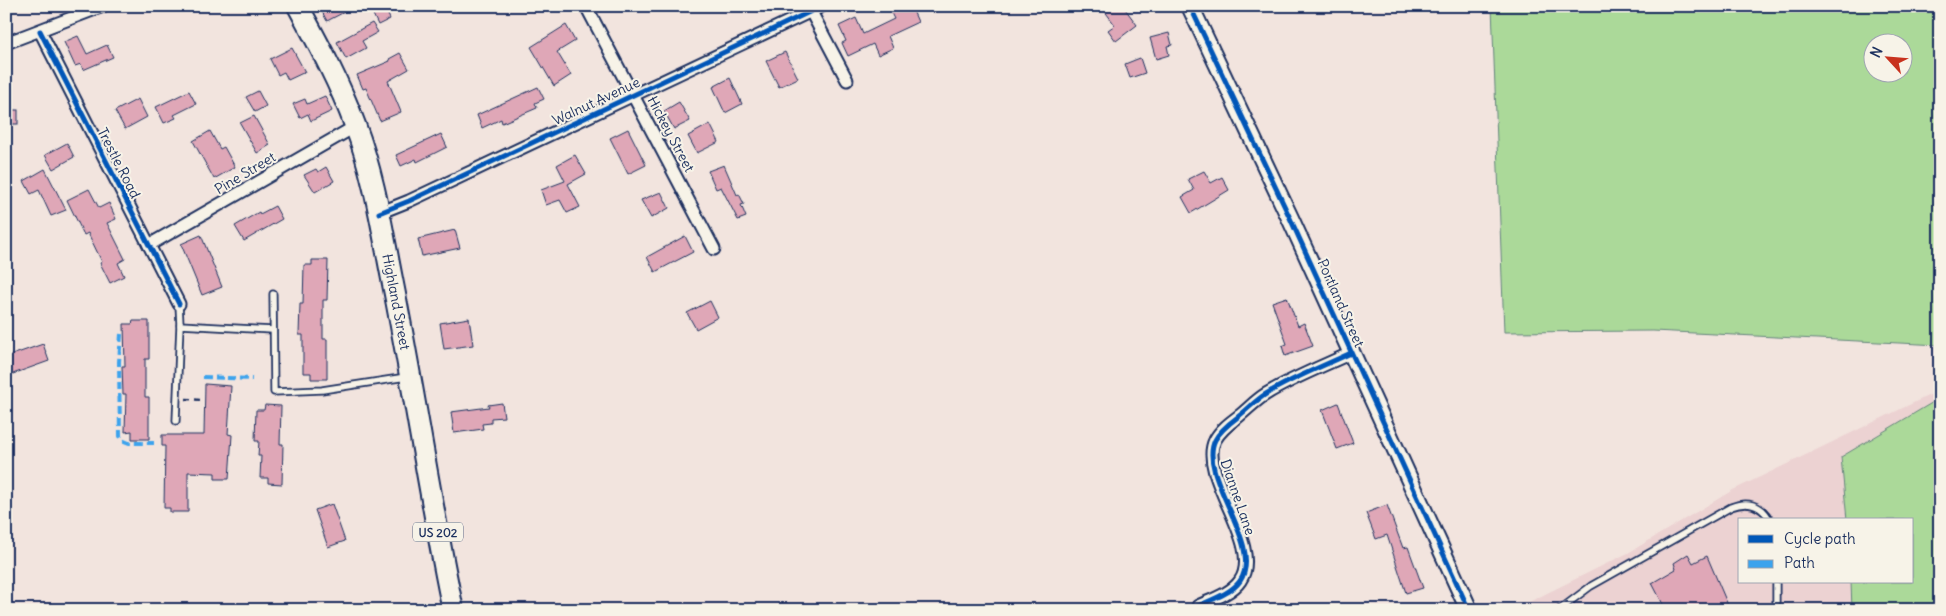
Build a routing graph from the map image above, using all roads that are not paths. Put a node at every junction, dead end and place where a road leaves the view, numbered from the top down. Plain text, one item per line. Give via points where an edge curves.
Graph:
1 (103, 6) edge
2 (298, 6) edge
3 (586, 6) edge
4 (822, 6) edge
5 (1190, 6) edge
6 (809, 9) edge
7 (40, 31) junction
8 (6, 43) edge
9 (847, 80) dead end
10 (633, 95) junction
11 (356, 126) junction
12 (379, 213) junction
13 (149, 246) junction
14 (714, 249) dead end
15 (273, 294) dead end
16 (179, 304) joint
17 (180, 325) junction
18 (273, 330) junction
19 (1351, 353) junction
20 (411, 377) junction
21 (176, 421) dead end
22 (1769, 518) edge
23 (1776, 584) edge
24 (1561, 609) edge
25 (452, 610) edge
26 (1200, 610) edge
27 (1469, 610) edge
28 (1776, 610) edge

1 - 7 street
2 - 11 highway, Highland Street / US 202
3 - 10 street, Hickey Street
4 - 6 street, Walnut Avenue
5 - 19 street, Portland Street
6 - 9 street
6 - 10 street, Walnut Avenue
7 - 8 street
7 - 13 street, Trestle Road
10 - 12 street, Walnut Avenue
10 - 14 street, Hickey Street
11 - 12 highway, Highland Street / US 202
11 - 13 street, Pine Street
12 - 20 highway, Highland Street / US 202
13 - 16 street, Trestle Road
15 - 18 lane
16 - 17 lane
17 - 18 lane
17 - 21 lane
18 - 20 lane via 274,392 322,390
19 - 26 street, Dianne Lane via 1264,395 1227,425 1215,440 1212,454 1215,471 1241,539 1245,571 1240,582 1198,606
19 - 27 street, Portland Street
20 - 25 highway, Highland Street / US 202
22 - 24 lane via 1764,511 1749,503 1731,507 1591,586
23 - 28 lane

